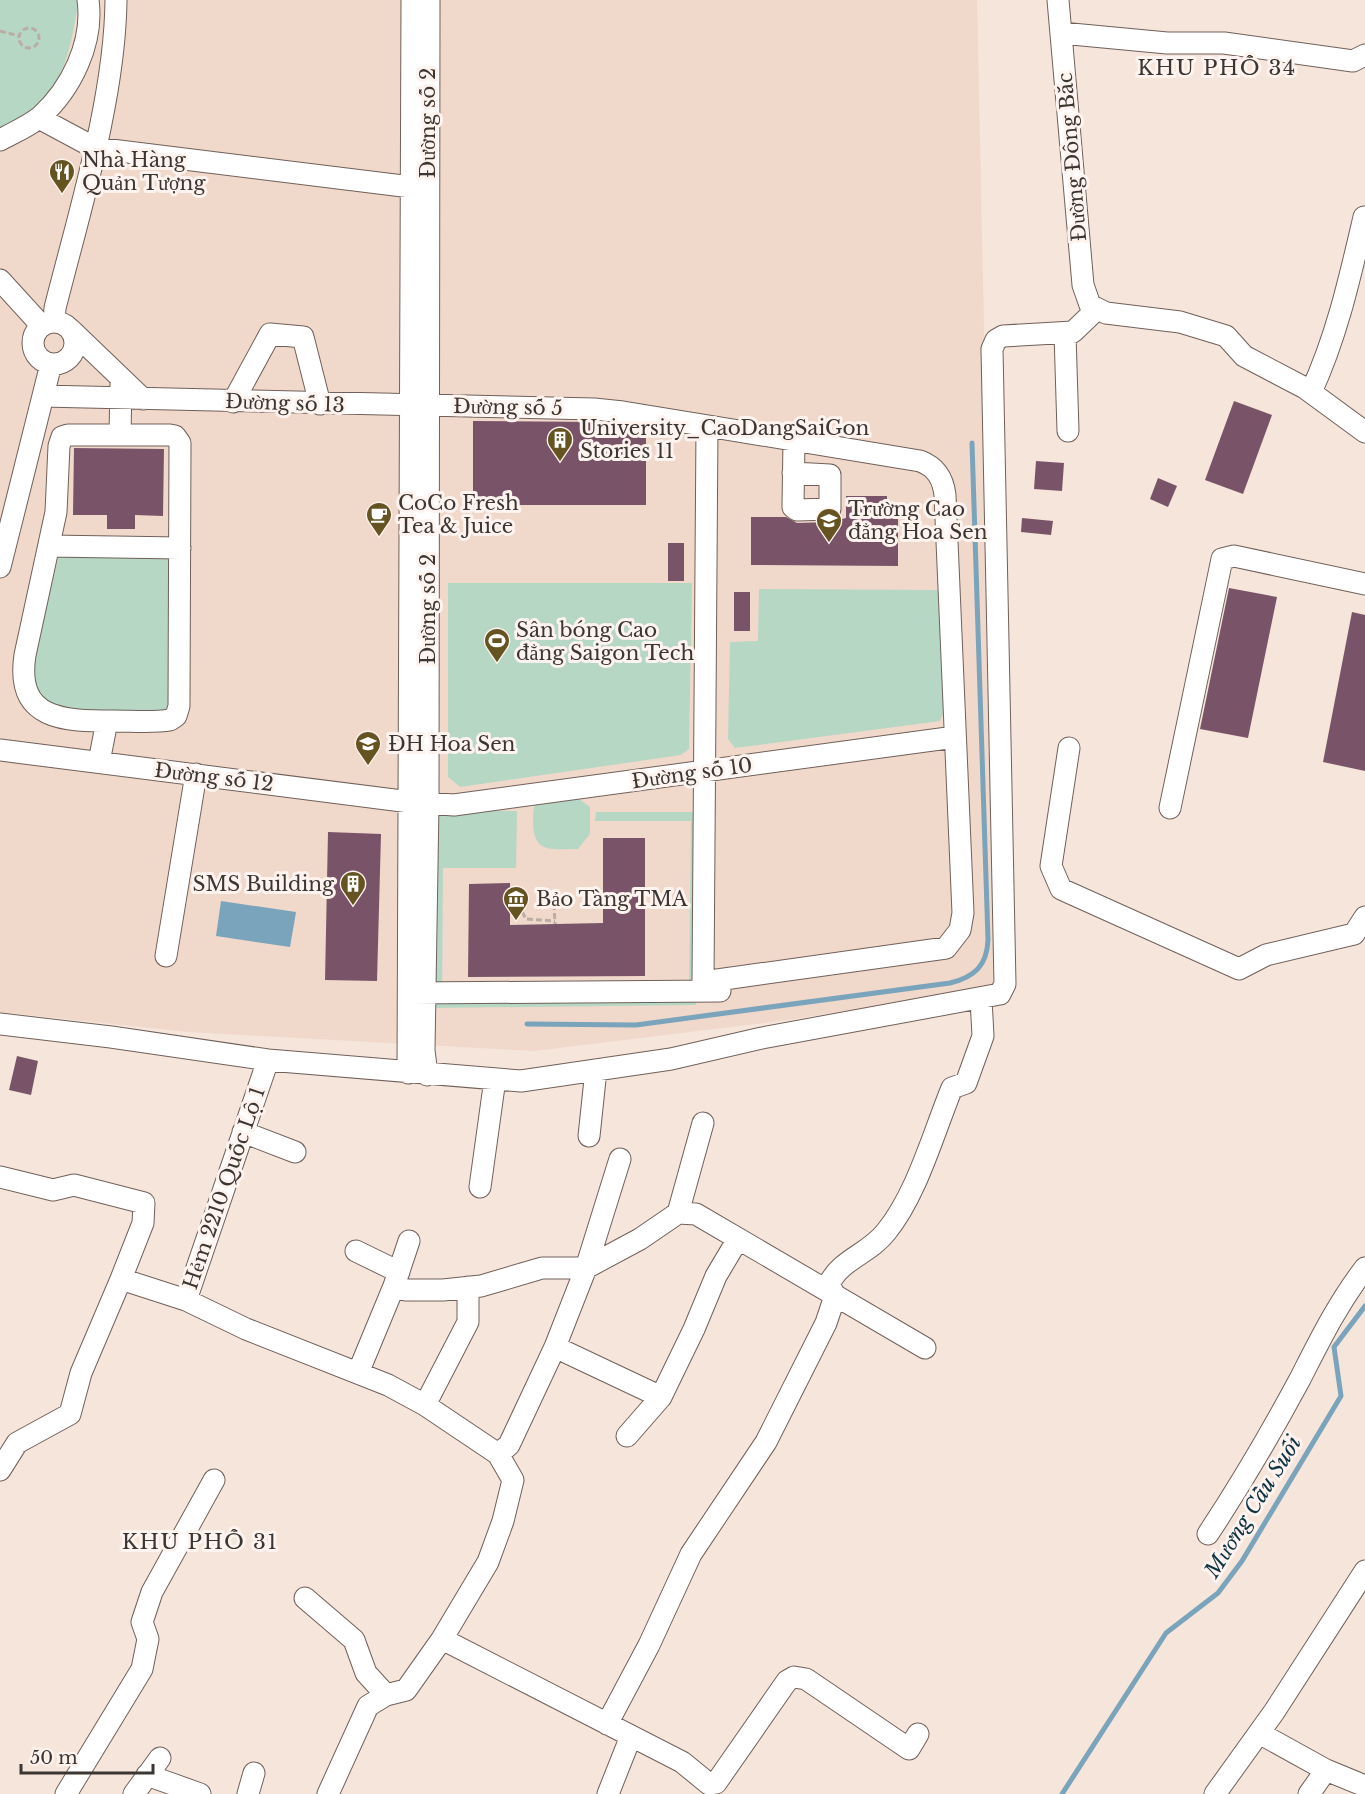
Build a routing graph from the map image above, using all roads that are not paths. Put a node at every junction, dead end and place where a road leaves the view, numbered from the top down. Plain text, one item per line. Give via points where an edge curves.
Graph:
1 (88, 0) edge
2 (116, 0) edge
3 (412, 0) edge
4 (429, 0) edge
5 (1058, 0) edge
6 (1061, 33) junction
7 (1365, 55) edge
8 (39, 118) junction
9 (0, 140) edge
10 (95, 148) junction
11 (411, 187) junction
12 (1364, 216) edge
13 (0, 280) edge
14 (1097, 309) junction
15 (55, 326) junction
16 (1065, 334) junction
17 (51, 364) junction
18 (121, 388) junction
19 (1311, 392) junction
20 (43, 396) junction
21 (233, 402) junction
22 (320, 404) junction
23 (418, 406) junction
24 (707, 426) junction
25 (1068, 431) dead end
26 (1365, 432) edge
27 (120, 435) junction
28 (794, 440) junction
29 (793, 473) dead end
30 (49, 546) junction
31 (180, 548) junction
32 (0, 567) edge
33 (1365, 584) edge
34 (107, 721) junction
35 (955, 737) junction
36 (1069, 748) dead end
37 (0, 750) edge
38 (99, 762) junction
39 (705, 771) junction
40 (196, 774) junction
41 (419, 803) junction
42 (1170, 808) dead end
43 (1365, 917) edge
44 (166, 956) dead end
45 (748, 991) dead end
46 (417, 993) junction
47 (981, 999) junction
48 (0, 1024) edge
49 (268, 1060) junction
50 (596, 1070) junction
51 (417, 1074) junction
52 (495, 1079) junction
53 (703, 1122) dead end
54 (243, 1132) junction
55 (589, 1136) dead end
56 (296, 1152) dead end
57 (620, 1159) dead end
58 (0, 1177) edge
59 (480, 1187) dead end
60 (678, 1213) junction
61 (738, 1239) junction
62 (409, 1240) dead end
63 (356, 1251) dead end
64 (586, 1268) junction
65 (1365, 1268) edge
66 (121, 1279) junction
67 (397, 1279) junction
68 (468, 1287) junction
69 (835, 1296) junction
70 (186, 1300) junction
71 (555, 1347) junction
72 (925, 1348) dead end
73 (358, 1373) junction
74 (661, 1397) junction
75 (425, 1405) junction
76 (627, 1436) dead end
77 (498, 1454) junction
78 (0, 1470) edge
79 (214, 1480) dead end
80 (1208, 1534) dead end
81 (1365, 1571) edge
82 (305, 1598) dead end
83 (442, 1639) junction
84 (386, 1695) junction
85 (607, 1724) junction
86 (1259, 1733) junction
87 (918, 1734) dead end
88 (632, 1736) junction
89 (1326, 1770) junction
90 (254, 1773) dead end
91 (1365, 1786) edge
92 (66, 1794) edge
93 (134, 1794) edge
94 (200, 1794) edge
95 (248, 1794) edge
96 (328, 1794) edge
97 (608, 1794) edge
98 (1215, 1794) edge
99 (1309, 1794) edge

1 - 8 street via 82,54 62,94
2 - 10 street via 111,60
3 - 11 street, Đường số 2
4 - 23 street, Đường số 2
5 - 6 street, Đường Đông Bắc
6 - 7 street via 1167,43 1224,43 1353,61
6 - 14 street, Đường Đông Bắc via 1084,292 1090,305
8 - 9 street
8 - 10 street
10 - 11 street
10 - 15 street via 55,308
11 - 23 street, Đường số 2
12 - 19 street via 1344,305 1327,359
13 - 15 street
14 - 16 street via 1080,328
14 - 19 street via 1114,315 1180,322 1226,336 1244,356
15 - 17 street via 35,334 33,347 40,358
15 - 17 street via 75,339 73,353 64,362
15 - 18 street
16 - 25 street
16 - 47 street via 1003,336 996,340 993,349 1005,984 1000,994
17 - 20 street
18 - 20 street, Đường số 13
18 - 21 street, Đường số 13 via 143,399
18 - 27 street
19 - 26 street
20 - 32 street
21 - 22 street, Đường số 13
21 - 22 street via 270,334 303,337
22 - 23 street, Đường số 13
23 - 24 street, Đường số 5 via 594,409
23 - 41 street, Đường số 2
24 - 28 street, Đường số 5
24 - 39 street
27 - 30 street via 62,437
27 - 31 street via 170,435 178,440
28 - 29 street
28 - 35 street, Đường số 5 via 921,461 939,475 945,495
30 - 31 street
30 - 34 street via 24,663 27,691 36,706 57,718
31 - 34 street via 178,713 166,721
33 - 42 street via 1234,556 1222,559
34 - 38 street
35 - 39 street, Đường số 10
35 - 39 street via 963,913 952,944 932,952 703,982
36 - 43 street via 1051,866 1061,889 1239,969 1266,955 1354,934
37 - 38 street, Đường số 12
38 - 40 street, Đường số 12
39 - 41 street, Đường số 10 via 462,804
40 - 41 street, Đường số 12
40 - 44 street
41 - 46 street, Đường số 2
45 - 46 street
46 - 51 street, Đường số 2
47 - 50 street
47 - 69 street via 983,1036 966,1083 952,1088 904,1206 885,1233 864,1253 836,1269 829,1284
48 - 49 street
49 - 51 street
49 - 54 street, Hẻm 2210 Quốc Lộ 1
50 - 52 street via 521,1081
50 - 55 street
51 - 52 street
52 - 59 street
53 - 60 street
54 - 56 street
54 - 70 street, Hẻm 2210 Quốc Lộ 1
57 - 64 street
58 - 66 street via 53,1190 75,1185 144,1203 143,1223
60 - 61 street via 696,1214
60 - 64 street via 651,1233
61 - 69 street
61 - 74 street via 716,1276
62 - 67 street
63 - 67 street
64 - 68 street via 542,1268
64 - 71 street
65 - 80 street via 1327,1323 1300,1379
66 - 70 street, Hẻm 2210 Quốc Lộ 1
66 - 78 street via 81,1373 70,1414 16,1443
67 - 68 street via 418,1290
67 - 73 street
68 - 75 street via 468,1322
69 - 72 street
69 - 85 street via 826,1323 766,1442 691,1554
70 - 73 street via 246,1329
71 - 74 street
71 - 77 street via 509,1445
73 - 75 street
74 - 76 street
75 - 77 street
77 - 83 street via 513,1480 503,1521 488,1562
79 - 92 street via 152,1592 142,1622 148,1638 142,1669
81 - 86 street
82 - 84 street via 354,1640 366,1673
83 - 84 street via 406,1690
83 - 85 street
84 - 96 street via 368,1706 362,1715
85 - 88 street
86 - 89 street
86 - 98 street
87 - 88 street via 909,1749 800,1676 787,1681 716,1784 709,1784 682,1762
88 - 97 street
89 - 91 street
89 - 99 street
90 - 95 street
93 - 94 street via 154,1766

